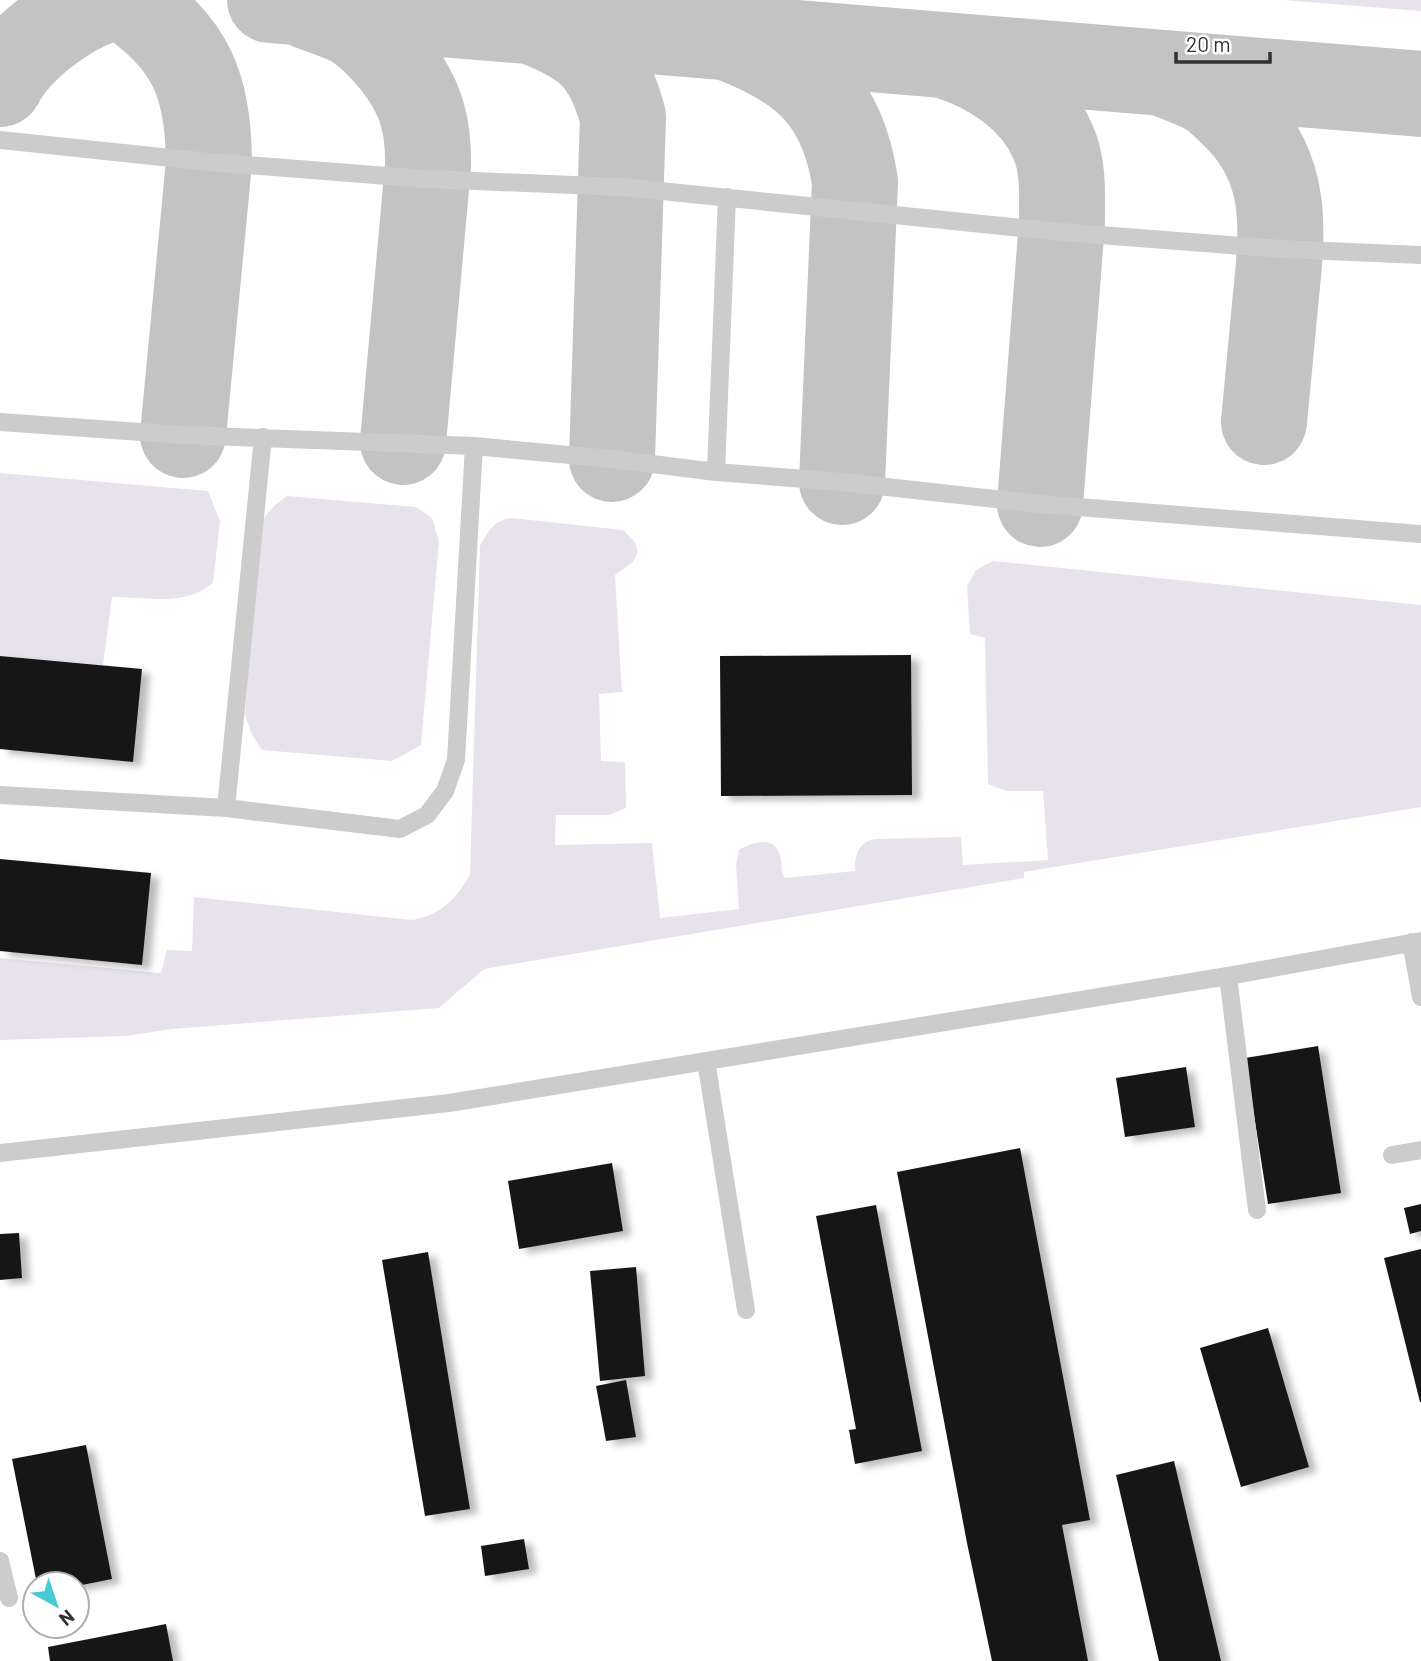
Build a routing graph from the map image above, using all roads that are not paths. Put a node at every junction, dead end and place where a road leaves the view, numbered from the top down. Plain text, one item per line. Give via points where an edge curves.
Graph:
1 (0, 140) edge
2 (727, 198) junction
3 (1421, 255) edge
4 (0, 422) edge
5 (263, 438) junction
6 (474, 446) junction
7 (716, 472) junction
8 (1421, 534) edge
9 (0, 795) edge
10 (226, 808) junction
11 (1416, 941) edge
12 (1227, 976) junction
13 (1421, 997) edge
14 (706, 1061) junction
15 (1421, 1150) edge
16 (0, 1153) edge
17 (1392, 1155) dead end
18 (1257, 1210) dead end
19 (746, 1310) dead end
20 (0, 1561) edge
21 (9, 1598) dead end

1 - 2 lane via 209,162 426,179 622,187
2 - 3 lane via 1061,232
2 - 7 lane
4 - 5 lane
5 - 6 lane
5 - 10 lane
6 - 7 lane
6 - 10 lane via 456,760 445,791 427,815 400,829
7 - 8 lane
9 - 10 lane
11 - 12 lane
11 - 13 lane
12 - 14 lane
12 - 18 lane
14 - 16 lane via 449,1103
14 - 19 lane
15 - 17 lane
20 - 21 lane

